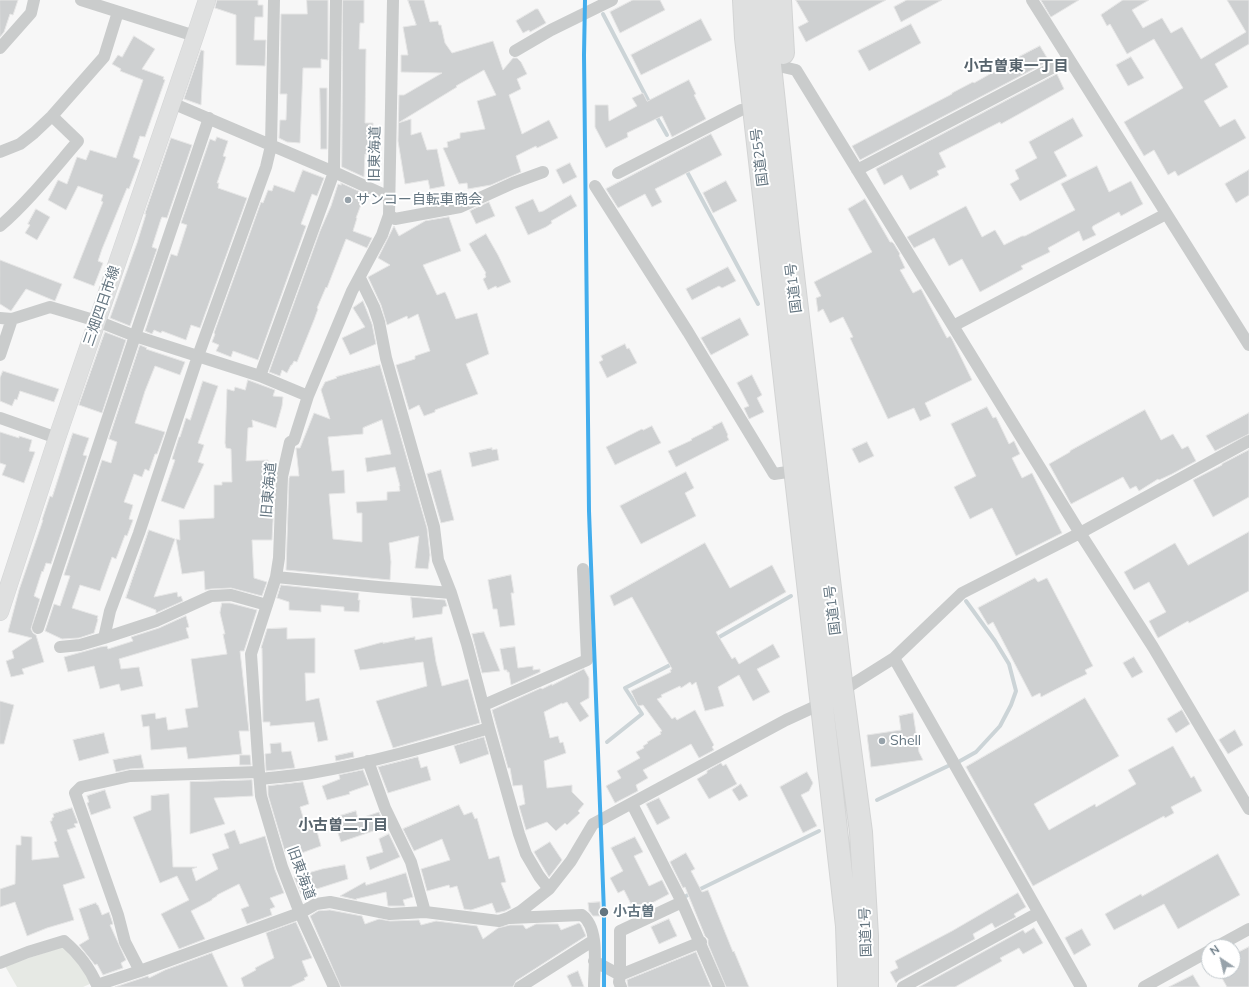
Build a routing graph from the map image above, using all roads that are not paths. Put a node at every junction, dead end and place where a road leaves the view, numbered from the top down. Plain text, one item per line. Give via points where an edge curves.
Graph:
1 (34, 0) edge
2 (81, 0) edge
3 (274, 0) edge
4 (336, 0) edge
5 (393, 0) edge
6 (612, 0) edge
7 (729, 0) edge
8 (744, 0) edge
9 (763, 0) edge
10 (780, 0) edge
11 (1032, 0) edge
12 (203, 2) edge
13 (118, 12) junction
14 (195, 36) junction
15 (0, 48) edge
16 (515, 51) dead end
17 (1069, 59) junction
18 (783, 67) junction
19 (172, 102) junction
20 (741, 110) junction
21 (52, 116) junction
22 (209, 118) junction
23 (271, 146) junction
24 (0, 152) edge
25 (857, 170) junction
26 (334, 172) junction
27 (543, 172) dead end
28 (618, 173) dead end
29 (595, 186) dead end
30 (389, 197) junction
31 (1166, 214) junction
32 (389, 215) junction
33 (0, 226) edge
34 (788, 233) junction
35 (360, 278) junction
36 (778, 313) junction
37 (6, 318) edge
38 (97, 321) junction
39 (953, 326) junction
40 (135, 336) junction
41 (1249, 345) edge
42 (0, 355) edge
43 (198, 356) junction
44 (260, 376) junction
45 (308, 396) junction
46 (0, 418) edge
47 (57, 438) junction
48 (1249, 441) edge
49 (794, 471) junction
50 (1080, 533) junction
51 (583, 569) dead end
52 (276, 577) junction
53 (451, 593) junction
54 (267, 605) junction
55 (0, 612) edge
56 (38, 628) dead end
57 (104, 638) junction
58 (60, 647) dead end
59 (894, 658) junction
60 (842, 690) junction
61 (484, 705) junction
62 (822, 705) junction
63 (488, 728) junction
64 (368, 761) junction
65 (259, 775) junction
66 (632, 804) junction
67 (1249, 809) edge
68 (549, 889) junction
69 (682, 902) junction
70 (425, 912) junction
71 (300, 913) junction
72 (1038, 913) junction
73 (508, 918) junction
74 (1249, 928) edge
75 (1230, 939) edge
76 (594, 940) junction
77 (700, 942) junction
78 (1201, 955) edge
79 (594, 961) junction
80 (0, 963) edge
81 (140, 971) junction
82 (621, 981) edge
83 (334, 987) edge
84 (520, 987) edge
85 (594, 987) edge
86 (719, 987) edge
87 (849, 987) edge
88 (867, 987) edge
89 (903, 987) edge
90 (1081, 987) edge
91 (1144, 987) edge

1 - 15 street via 31,13
2 - 13 street
3 - 23 street
4 - 26 street
5 - 30 street, 旧東海道
6 - 16 street
7 - 20 highway
8 - 36 highway, 国道25号 via 746,38
9 - 34 highway, 国道25号
10 - 18 highway
11 - 17 street
12 - 14 main road, 三畑四日市線
13 - 14 street
13 - 21 street via 104,57
14 - 19 main road, 三畑四日市線
17 - 25 street
17 - 31 street
18 - 25 street via 796,70
18 - 34 highway via 795,220
19 - 22 street
19 - 38 main road, 三畑四日市線
20 - 28 street
20 - 36 highway via 770,301
21 - 24 street via 20,144
21 - 33 street via 78,141
22 - 23 street
22 - 40 street
23 - 26 street
23 - 43 street via 266,167
25 - 39 street
26 - 30 street
26 - 44 street
27 - 32 street via 460,207 395,219
29 - 49 street via 774,474
30 - 32 street, 旧東海道
31 - 39 street
31 - 41 street
32 - 35 street, 旧東海道 via 382,235
34 - 60 highway, 国道1号
35 - 45 street, 旧東海道 via 352,291
35 - 53 street via 379,322 386,358 434,527 438,560
36 - 49 highway, 国道1号
37 - 38 street via 50,307
37 - 42 street
38 - 40 street
38 - 47 main road, 三畑四日市線
39 - 50 street
40 - 43 street
40 - 56 street
43 - 44 street
43 - 57 street via 110,612
44 - 45 street
45 - 52 street, 旧東海道 via 294,440 290,442 282,477
46 - 47 street
47 - 55 main road, 三畑四日市線
48 - 50 street
49 - 62 highway, 国道1号
50 - 59 street via 962,593
50 - 67 street via 1153,648
51 - 61 street via 587,660
52 - 53 street
52 - 54 street, 旧東海道
53 - 61 street
54 - 57 street via 231,595 211,596 156,621
54 - 65 street, 旧東海道 via 251,654
57 - 58 street via 80,645
59 - 60 street
59 - 72 street
60 - 62 street
60 - 88 highway, 国道1号 via 861,832
61 - 63 street
62 - 66 street via 779,724
62 - 87 highway, 国道1号 via 846,926
63 - 64 street
63 - 68 street via 526,854
64 - 65 street via 310,773
64 - 70 street via 385,808 411,862
65 - 71 street, 旧東海道 via 261,796 270,829
65 - 81 street via 130,776 81,788 75,793 125,942
66 - 68 street via 593,824
66 - 69 street
68 - 73 street
69 - 77 street
69 - 82 street via 620,931
70 - 71 street via 390,914 330,902 316,904
70 - 73 street via 499,921
71 - 81 street
71 - 83 street, 旧東海道
72 - 89 street
72 - 90 street
73 - 76 street via 582,915 589,922
74 - 75 street
76 - 79 street
76 - 84 street
77 - 82 street
77 - 86 street
78 - 91 street
79 - 82 street
79 - 85 street
80 - 81 street via 64,941 93,974 97,985

